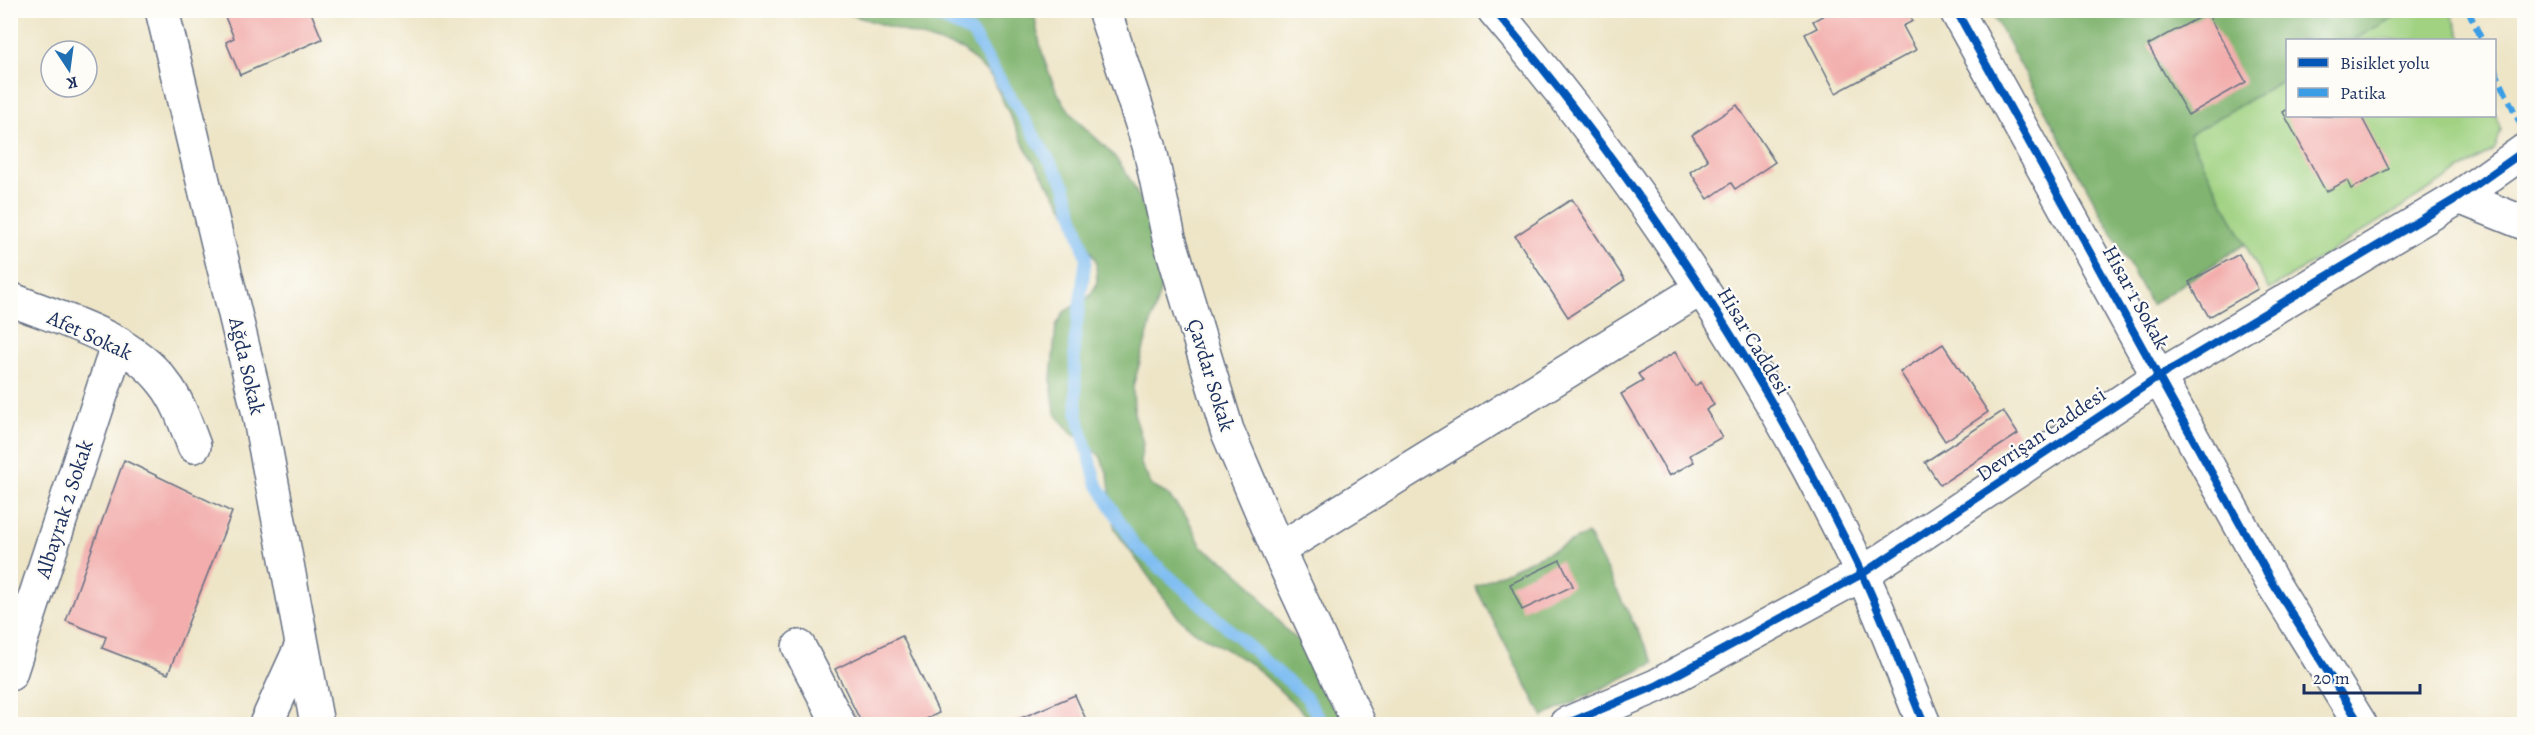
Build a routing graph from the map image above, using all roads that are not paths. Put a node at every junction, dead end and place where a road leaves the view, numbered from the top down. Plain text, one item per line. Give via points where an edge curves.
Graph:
1 (162, 10) edge
2 (1104, 10) edge
3 (1494, 10) edge
4 (1956, 10) edge
5 (2524, 151) edge
6 (2459, 197) junction
7 (2524, 223) edge
8 (1702, 288) junction
9 (10, 299) edge
10 (118, 343) junction
11 (2160, 376) junction
12 (194, 446) dead end
13 (1278, 550) junction
14 (1862, 574) junction
15 (302, 645) junction
16 (799, 647) dead end
17 (10, 674) edge
18 (266, 724) edge
19 (317, 724) edge
20 (839, 724) edge
21 (1359, 724) edge
22 (1566, 724) edge
23 (1924, 724) edge
24 (2360, 724) edge

1 - 15 street, Ağda Sokak via 259,414
2 - 13 street, Çavdar Sokak via 1149,145 1169,238 1227,430
3 - 8 street, Hisar Caddesi via 1618,169
4 - 11 street, Hisar 1 Sokak
5 - 6 street, Devrişan Caddesi
6 - 7 street
6 - 11 street, Devrişan Caddesi
8 - 13 street
8 - 14 street, Hisar Caddesi via 1796,446
9 - 10 street, Afet Sokak
10 - 12 street, Afet Sokak via 165,384
10 - 17 street, Albayrak 2 Sokak
11 - 14 street, Devrişan Caddesi
11 - 24 street, Hisar 1 Sokak via 2272,582
13 - 21 street, Çavdar Sokak
14 - 22 street, Devrişan Caddesi via 1656,686
14 - 23 street, Hisar Caddesi
15 - 18 street
15 - 19 street, Ağda Sokak
16 - 20 street

